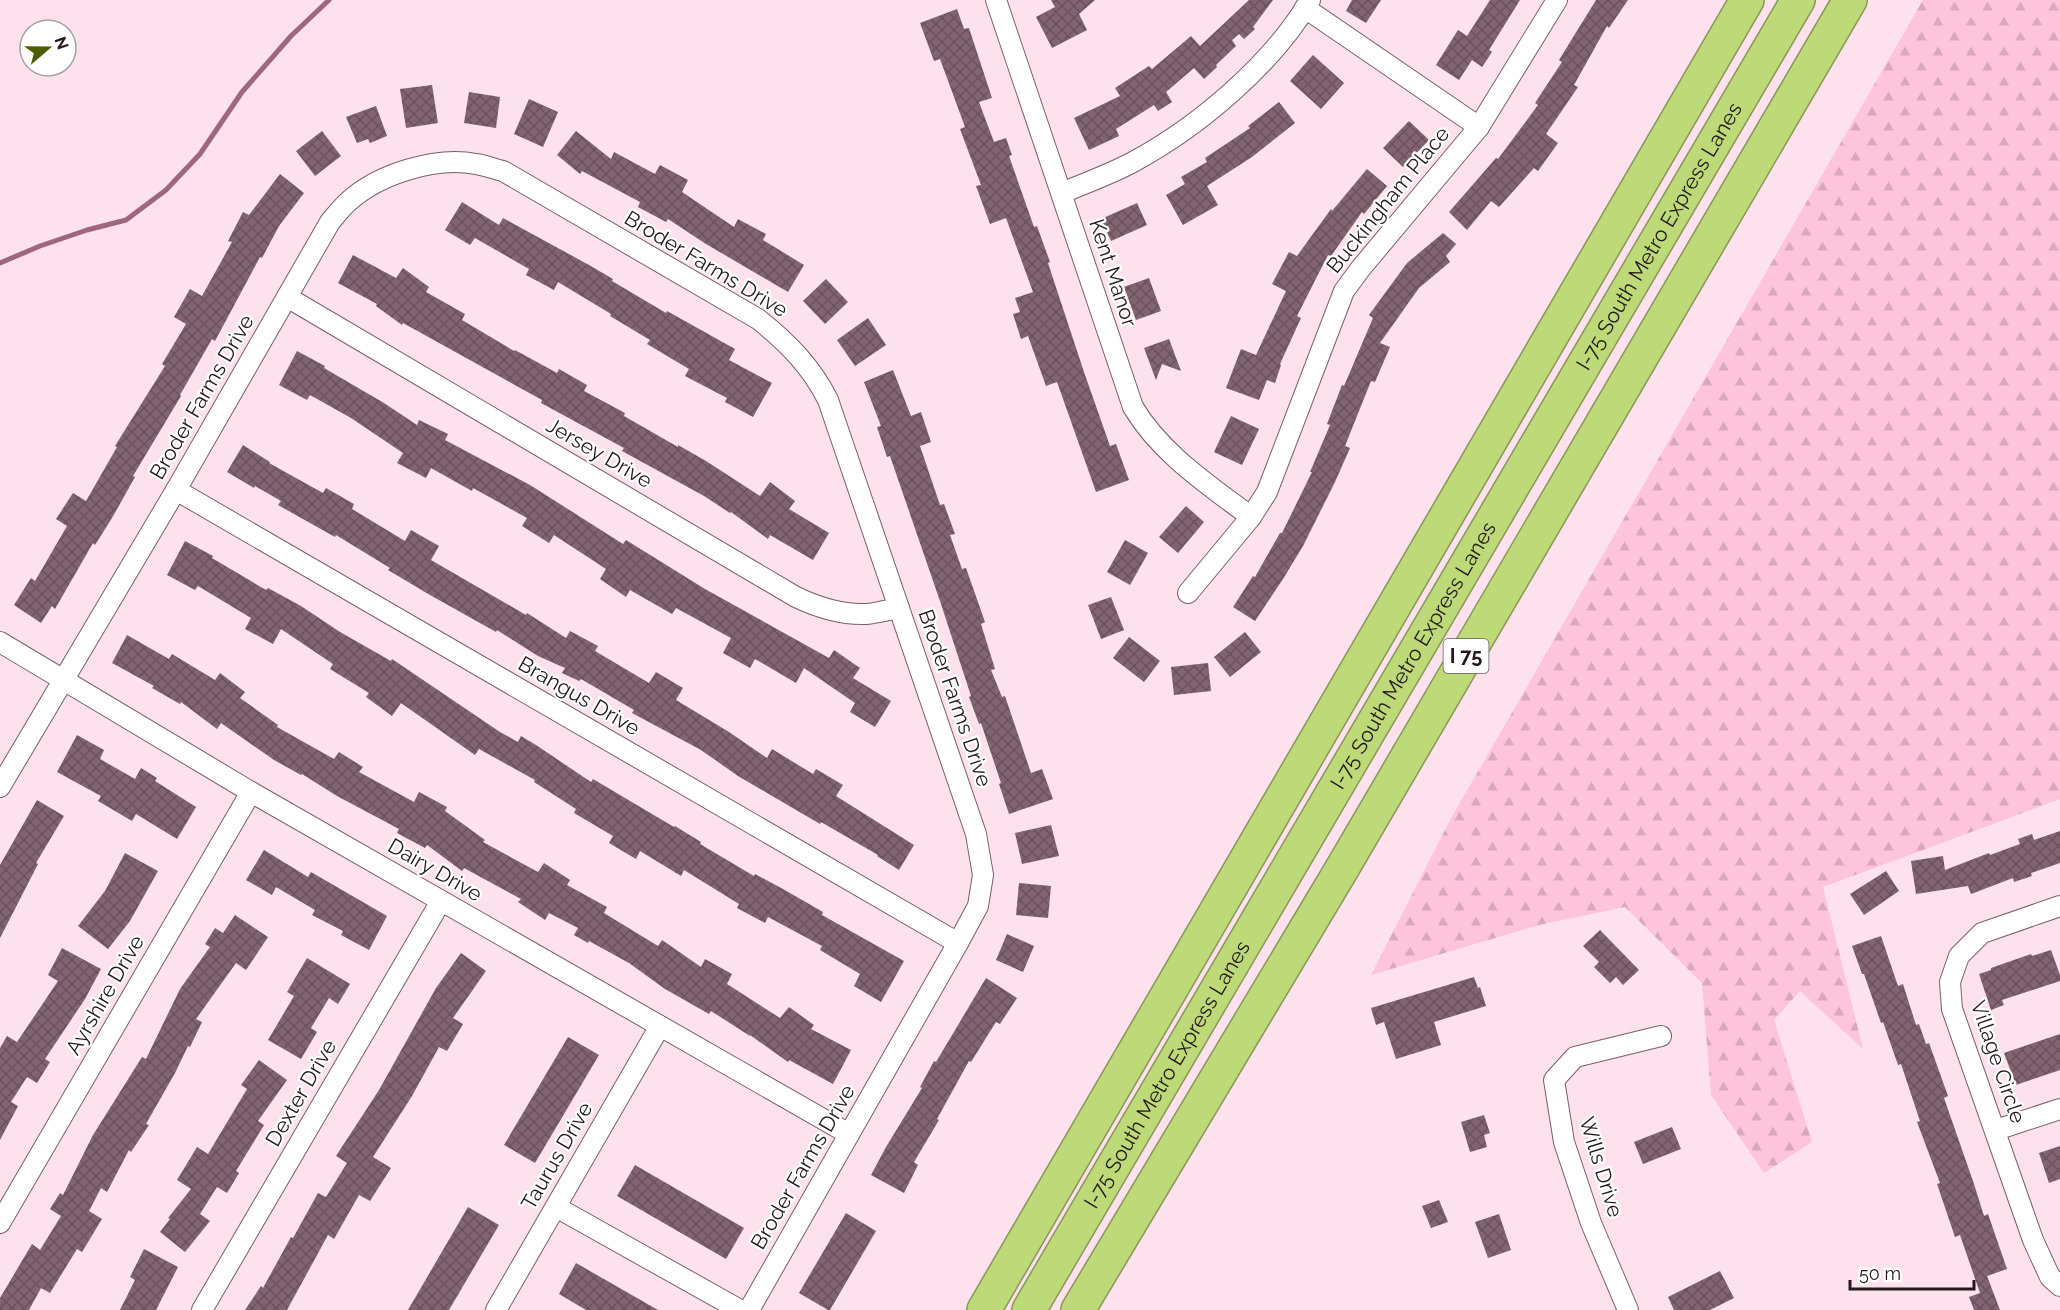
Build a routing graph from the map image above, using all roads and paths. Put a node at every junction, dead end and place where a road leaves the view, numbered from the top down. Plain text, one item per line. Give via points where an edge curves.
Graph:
1 (996, 0) edge
2 (1557, 0) edge
3 (1747, 0) edge
4 (1798, 0) edge
5 (1850, 0) edge
6 (1308, 4) edge
7 (1479, 127) junction
8 (1062, 194) junction
9 (287, 297) junction
10 (176, 490) junction
11 (1251, 517) junction
12 (1188, 593) dead end
13 (899, 608) junction
14 (0, 642) edge
15 (64, 680) junction
16 (0, 787) edge
17 (251, 792) junction
18 (441, 901) junction
19 (2060, 906) edge
20 (958, 943) junction
21 (660, 1026) junction
22 (1661, 1036) dead end
23 (2060, 1109) edge
24 (1996, 1130) junction
25 (849, 1134) junction
26 (556, 1207) junction
27 (0, 1223) edge
28 (2060, 1286) edge
29 (202, 1310) edge
30 (496, 1310) edge
31 (740, 1310) edge
32 (748, 1310) edge
33 (984, 1310) edge
34 (1029, 1310) edge
35 (1078, 1310) edge
36 (1628, 1310) edge

1 - 8 street, Kent Manor
2 - 7 street, Buckingham Place
3 - 33 highway
4 - 34 highway, I-75 South Metro Express Lanes
5 - 35 highway, I 75 via 1343,867
6 - 7 street
6 - 8 street via 1269,55 1181,132 1132,162
7 - 11 street, Buckingham Place via 1344,291 1267,492
8 - 11 street, Kent Manor via 1139,416 1161,445
9 - 10 street, Broder Farms Drive
9 - 13 street, Jersey Drive via 796,597 817,607 843,612 866,614
9 - 13 street, Broder Farms Drive via 330,222 367,188 422,166 449,162 503,171 758,319 802,359 828,400
10 - 15 street, Broder Farms Drive
10 - 20 street, Brangus Drive
11 - 12 street, Buckingham Place
13 - 20 street, Broder Farms Drive via 976,834 983,875 978,906
14 - 15 street, Dairy Drive
15 - 16 street, Broder Farms Drive
15 - 17 street, Dairy Drive
17 - 18 street, Dairy Drive
17 - 27 street, Ayrshire Drive
18 - 21 street, Dairy Drive
18 - 29 street, Dexter Drive
19 - 24 street, Village Circle via 1982,933 1959,956 1950,982 1952,1009
20 - 25 street, Broder Farms Drive
21 - 25 street, Dairy Drive
21 - 26 street, Taurus Drive
22 - 36 street, Wills Drive via 1575,1057 1554,1080 1564,1142 1591,1223
23 - 24 street
24 - 28 street, Village Circle via 2033,1240 2050,1277
25 - 32 street, Broder Farms Drive
26 - 30 street, Taurus Drive
26 - 31 street

